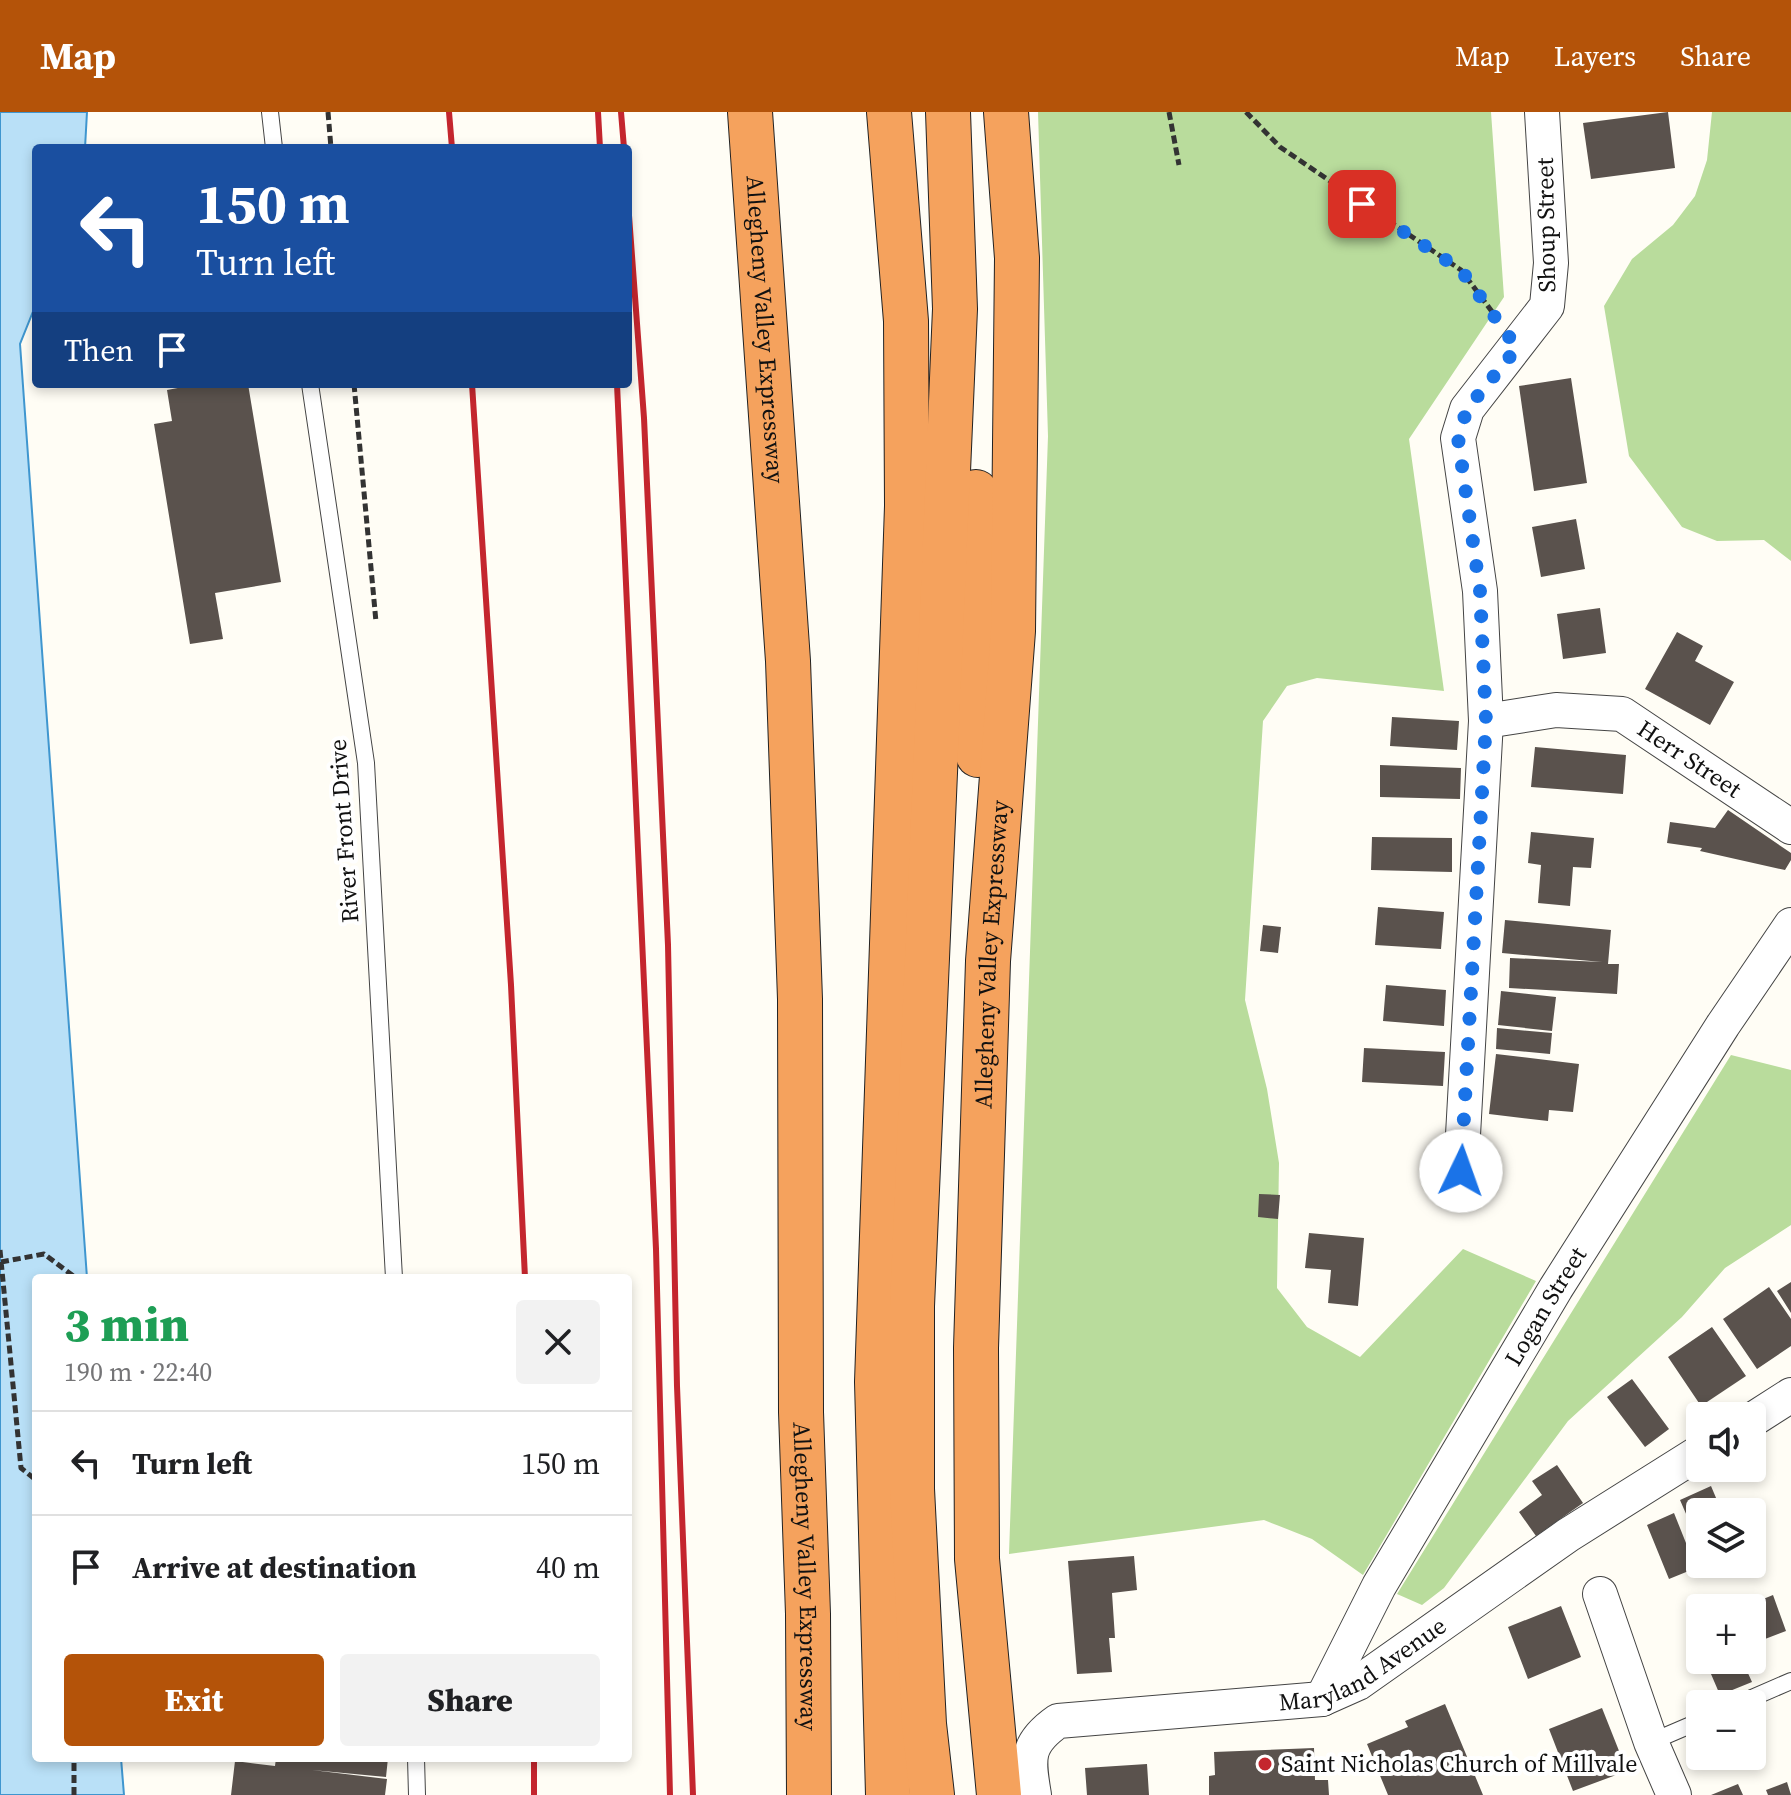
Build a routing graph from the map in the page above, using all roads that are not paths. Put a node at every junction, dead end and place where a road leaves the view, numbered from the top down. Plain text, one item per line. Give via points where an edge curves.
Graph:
1 (270, 112) edge
2 (750, 112) edge
3 (889, 112) edge
4 (948, 112) edge
5 (1006, 112) edge
6 (1542, 112) edge
7 (274, 144) edge
8 (955, 309) junction
9 (311, 388) edge
10 (1486, 721) junction
11 (1791, 827) edge
12 (1791, 925) edge
13 (988, 961) junction
14 (1461, 1171) dead end
15 (394, 1274) edge
16 (1791, 1395) edge
17 (1766, 1411) edge
18 (1686, 1461) edge
19 (1600, 1594) dead end
20 (1791, 1681) edge
21 (1766, 1692) edge
22 (1322, 1699) junction
23 (1686, 1727) edge
24 (1651, 1742) junction
25 (416, 1762) edge
26 (417, 1795) edge
27 (809, 1795) edge
28 (888, 1795) edge
29 (932, 1795) edge
30 (999, 1795) edge
31 (1034, 1795) edge
32 (1674, 1795) edge

1 - 7 lane
2 - 27 highway, Allegheny Valley Expressway via 788,661 799,969
3 - 28 highway via 906,321 907,506 877,1382
4 - 8 highway
5 - 13 highway, Allegheny Valley Expressway via 1017,258 1013,631
6 - 10 street, Shoup Street via 1551,263 1547,306 1467,409 1458,438 1480,591
8 - 13 highway via 976,481 978,800
8 - 29 highway via 912,1306 912,1489
9 - 15 lane, River Front Drive via 366,763
10 - 11 street, Herr Street via 1556,710 1622,714
10 - 14 street, Shoup Street
12 - 22 street, Logan Street via 1556,1288 1379,1586
13 - 30 highway, Allegheny Valley Expressway via 976,1348 977,1559
16 - 17 street
18 - 22 street, Maryland Avenue via 1568,1535 1358,1683
19 - 24 street
20 - 21 lane
22 - 31 street, Maryland Avenue via 1058,1721 1041,1733 1028,1758
23 - 24 lane
24 - 32 street
25 - 26 lane

